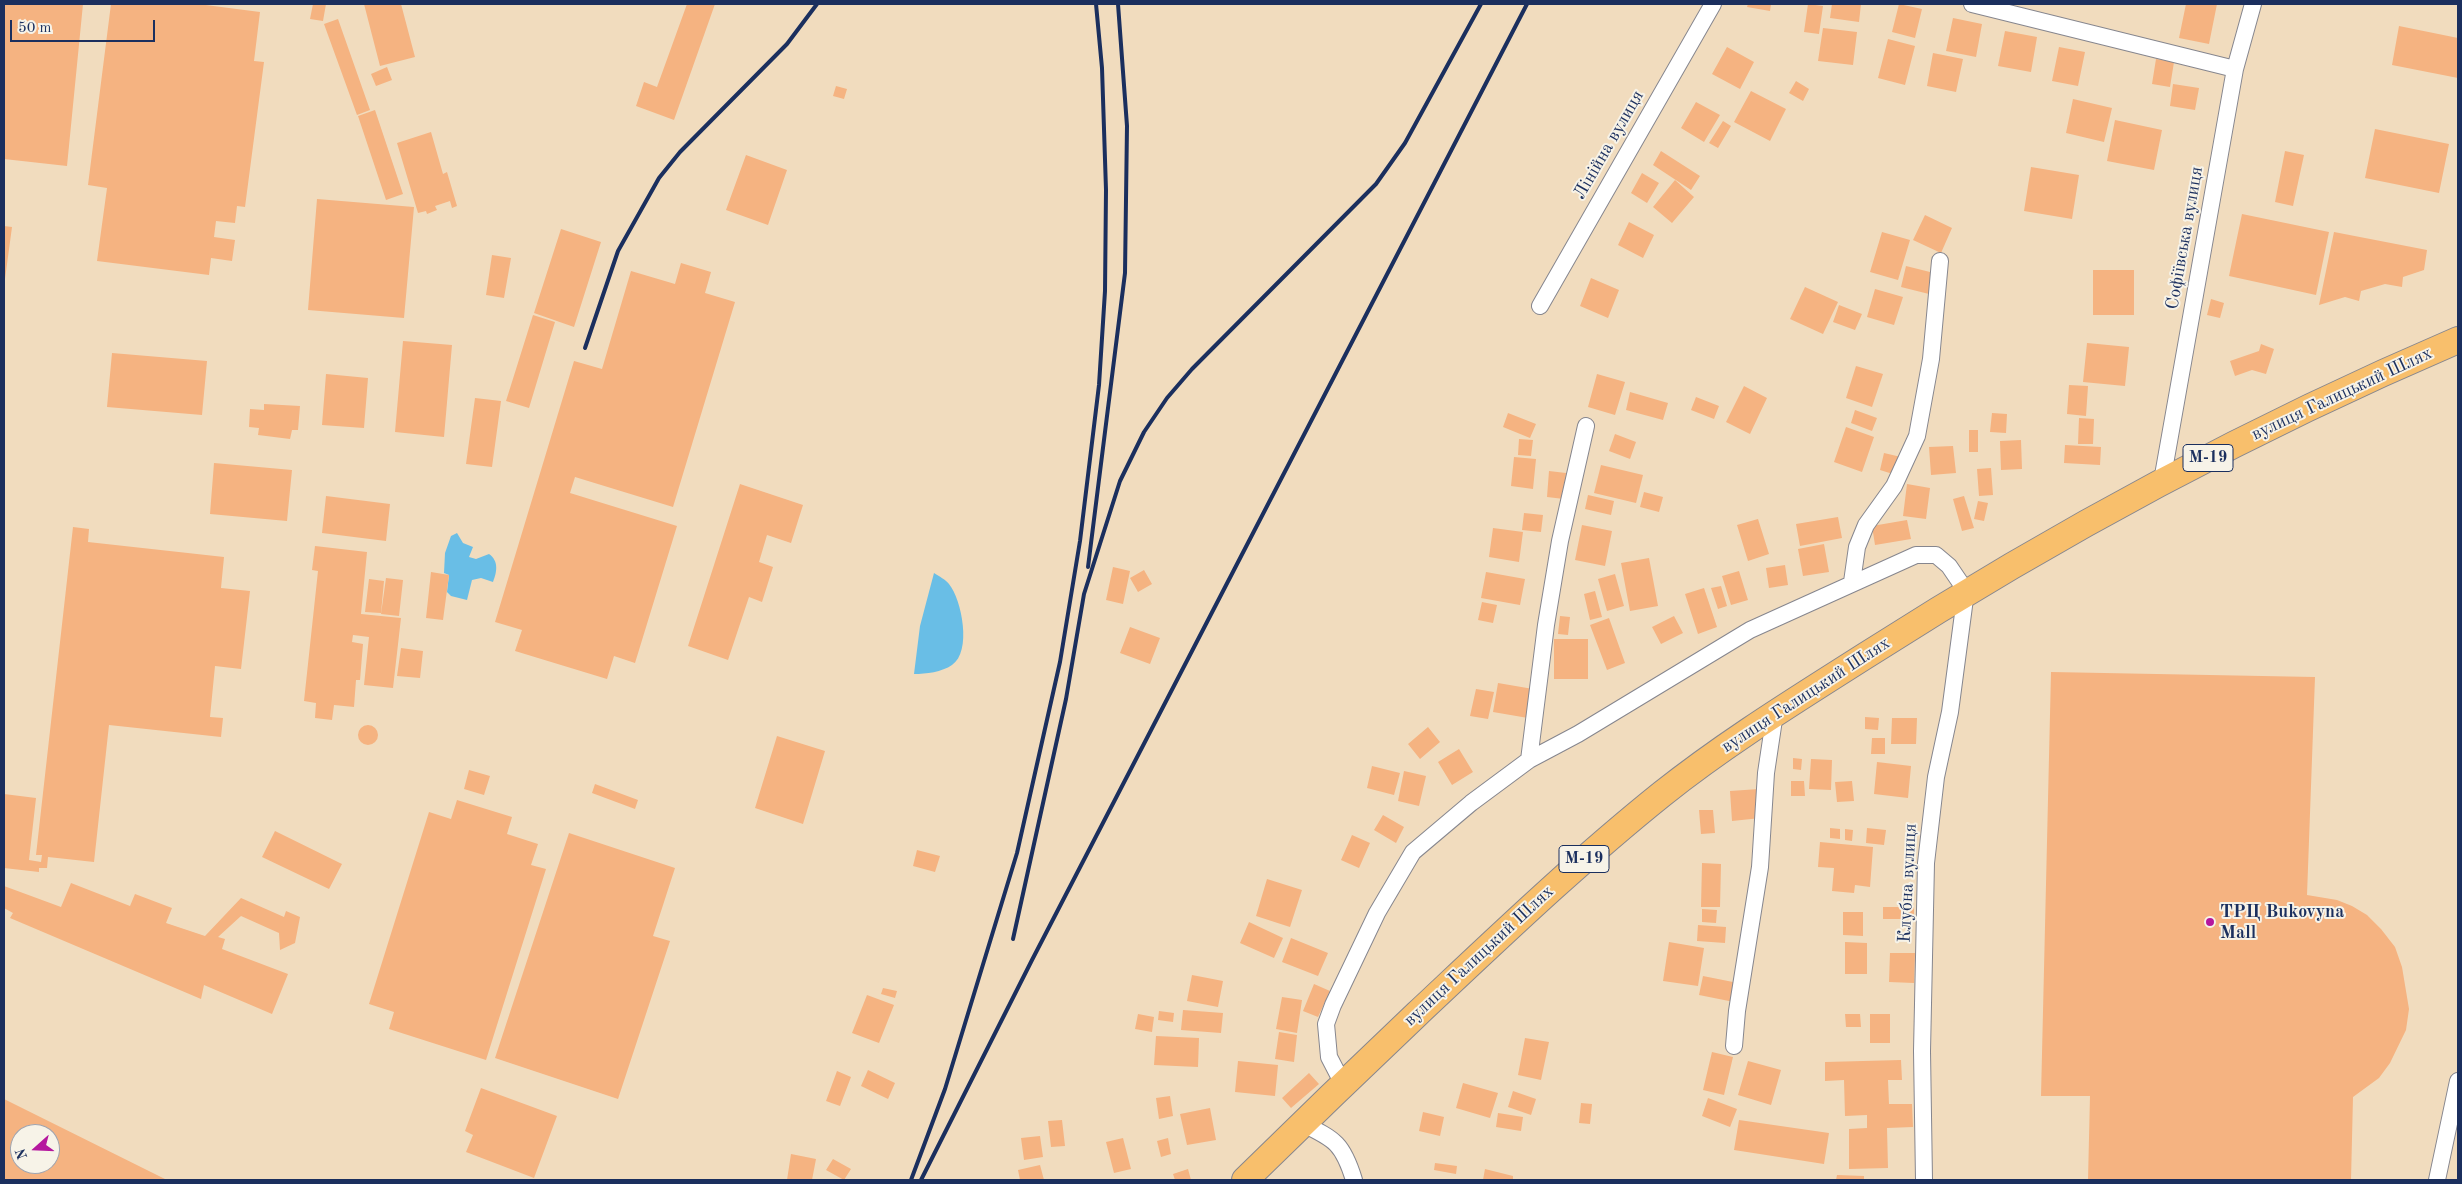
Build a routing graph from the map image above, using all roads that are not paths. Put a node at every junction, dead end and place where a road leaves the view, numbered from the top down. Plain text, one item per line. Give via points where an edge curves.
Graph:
1 (1713, 4) edge
2 (1972, 4) edge
3 (2253, 4) edge
4 (2235, 70) junction
5 (1940, 261) dead end
6 (1540, 306) dead end
7 (2458, 340) edge
8 (1586, 426) dead end
9 (2162, 481) junction
10 (1852, 582) junction
11 (1966, 591) junction
12 (1775, 713) junction
13 (1529, 760) junction
14 (1734, 1046) dead end
15 (2458, 1081) edge
16 (1343, 1084) junction
17 (1302, 1124) junction
18 (1245, 1180) edge
19 (1354, 1180) edge
20 (1924, 1180) edge
21 (2437, 1180) edge

1 - 6 street, Лінійна вулиця
2 - 4 street
3 - 4 street, Софіївська вулиця
4 - 9 street, Софіївська вулиця
5 - 10 street via 1931,359 1918,436 1894,486 1866,524 1857,547
7 - 9 highway, вулиця Галицький Шлях / М-19 via 2363,380
8 - 13 street via 1558,550
9 - 11 highway, вулиця Галицький Шлях / М-19
10 - 11 street via 1916,555 1936,555 1949,566
10 - 13 street via 1750,630
11 - 12 highway, вулиця Галицький Шлях / М-19
11 - 20 street, Клубна вулиця via 1950,712 1936,777 1926,862 1922,1051
12 - 14 street via 1766,773 1760,867
12 - 16 highway, вулиця Галицький Шлях / М-19 via 1664,793 1572,869
13 - 16 street via 1413,852 1377,913 1326,1024 1329,1056
15 - 21 street
16 - 17 highway, вулиця Галицький Шлях / М-19
17 - 18 highway, вулиця Галицький Шлях / М-19
17 - 19 street via 1333,1139

